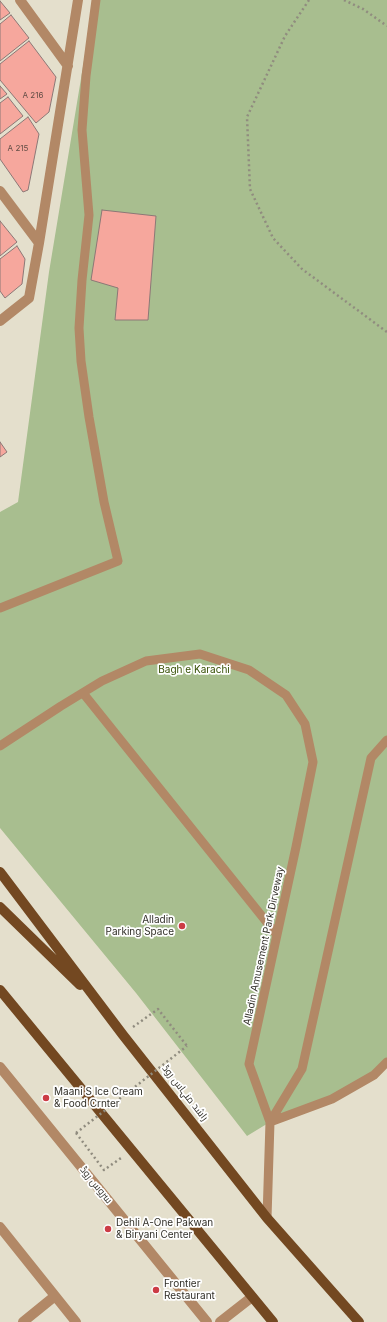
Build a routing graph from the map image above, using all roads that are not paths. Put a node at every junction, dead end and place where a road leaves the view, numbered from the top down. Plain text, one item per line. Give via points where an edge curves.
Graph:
1 (20, 0) edge
2 (78, 0) edge
3 (96, 0) edge
4 (68, 66) junction
5 (0, 191) edge
6 (39, 243) junction
7 (0, 321) edge
8 (0, 608) edge
9 (83, 693) junction
10 (387, 740) edge
11 (0, 746) edge
12 (0, 872) edge
13 (0, 907) edge
14 (277, 935) junction
15 (0, 990) edge
16 (105, 1010) junction
17 (387, 1062) edge
18 (0, 1067) edge
19 (270, 1122) junction
20 (268, 1218) junction
21 (0, 1227) edge
22 (55, 1296) junction
23 (252, 1297) junction
24 (24, 1322) edge
25 (76, 1322) edge
26 (207, 1322) edge
27 (220, 1322) edge
28 (273, 1322) edge
29 (360, 1322) edge

1 - 4 street
2 - 4 street
3 - 8 lane via 82,130 89,216 82,280 80,341 88,417 118,560
4 - 6 street
5 - 6 street
6 - 7 street via 29,298
9 - 11 lane, Alladin Amusement Park Dirveway
9 - 14 lane
9 - 14 lane, Alladin Amusement Park Dirveway via 102,681 146,661 200,654 249,670 286,695 305,724 313,762
10 - 19 lane via 371,758 302,1069
12 - 16 main road, راشد منہاس روڈ
13 - 16 main road
14 - 19 lane, Alladin Amusement Park Dirveway via 249,1064
15 - 23 main road
16 - 20 main road, راشد منہاس روڈ
17 - 19 lane via 374,1075 332,1099
18 - 26 street, سروس روڈ
19 - 20 lane
20 - 29 main road, راشد منہاس روڈ
21 - 22 street
22 - 24 street
22 - 25 street
23 - 27 street
23 - 28 main road

